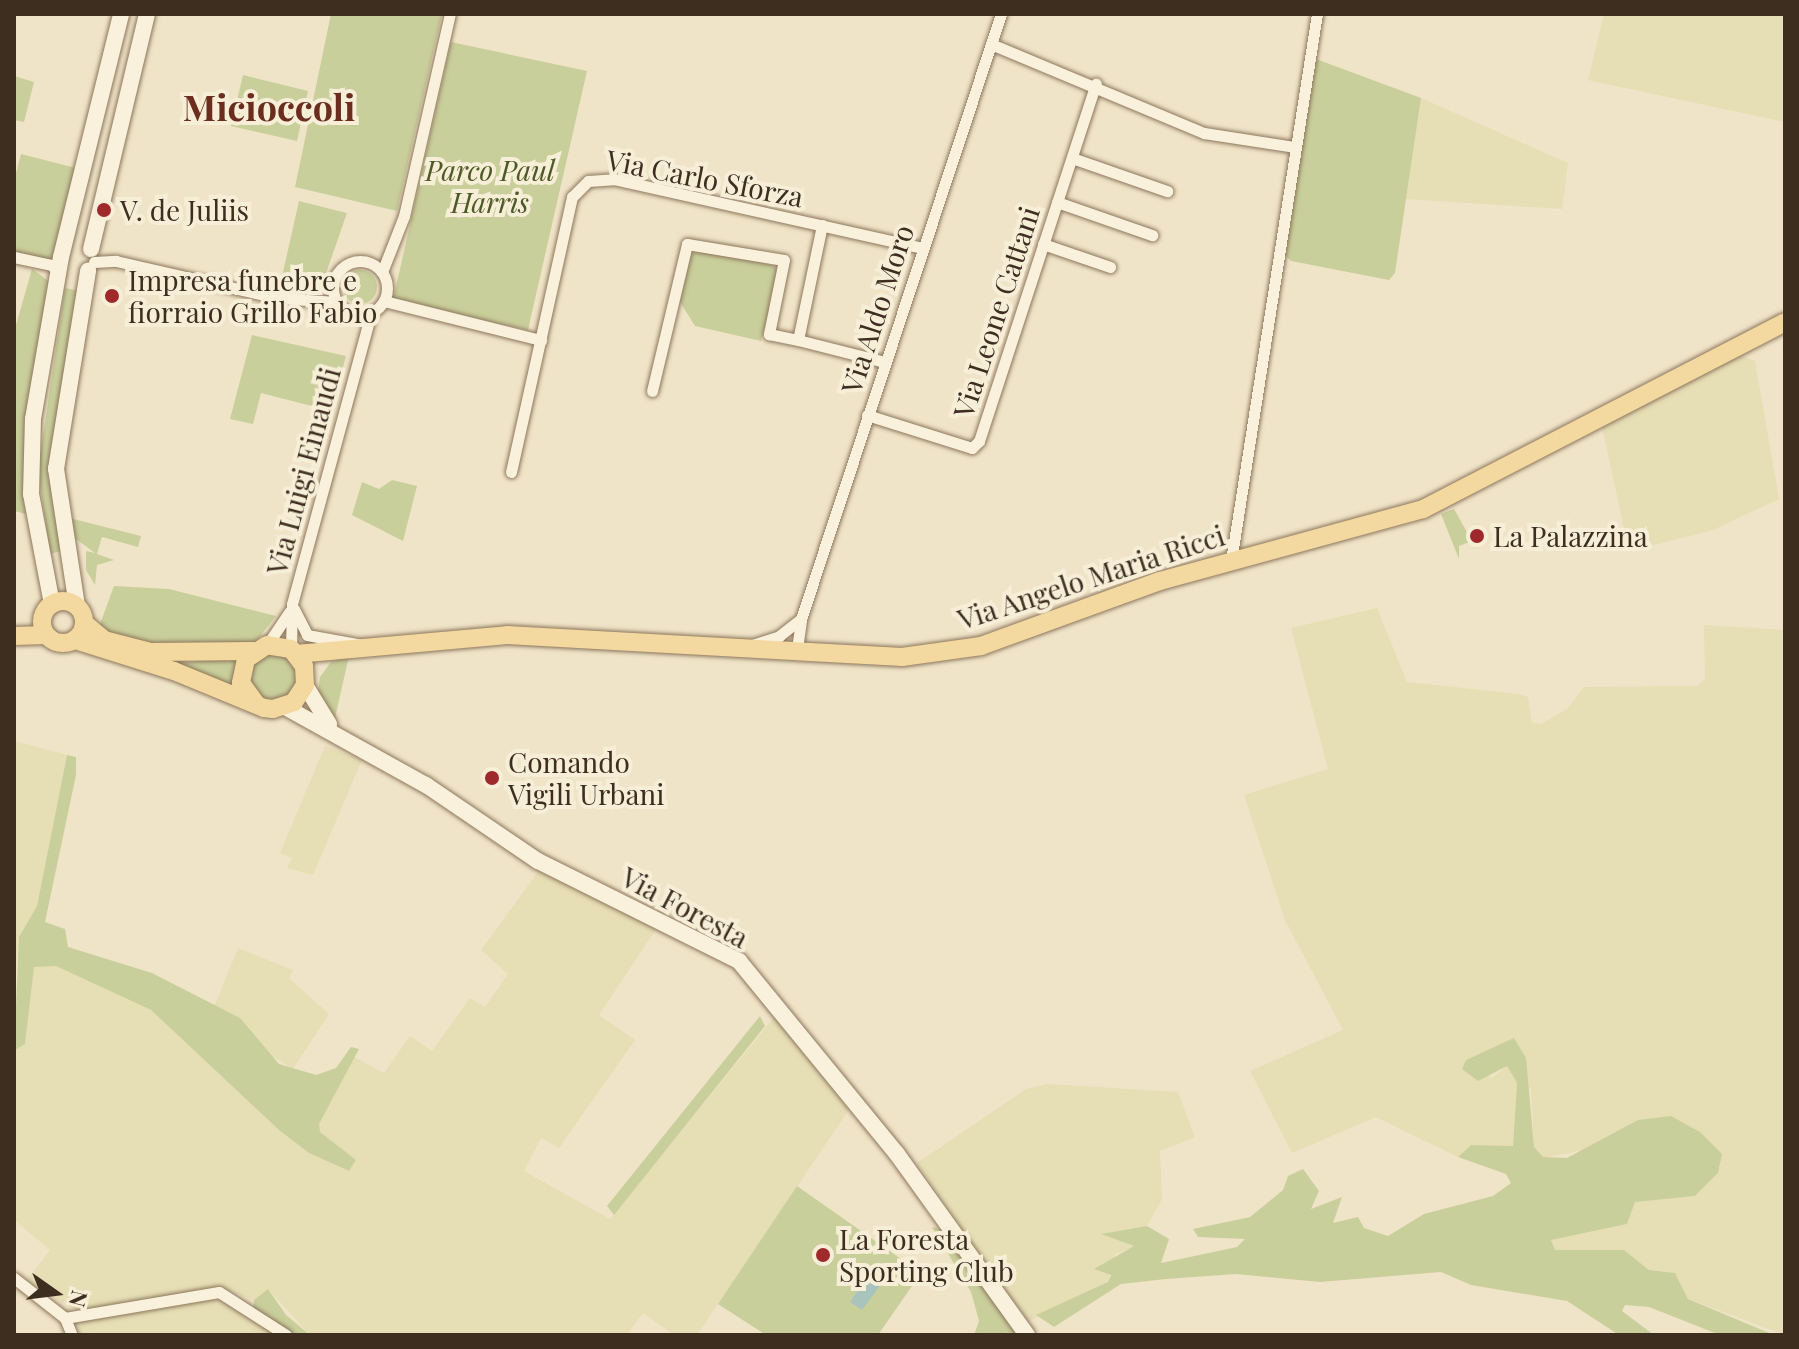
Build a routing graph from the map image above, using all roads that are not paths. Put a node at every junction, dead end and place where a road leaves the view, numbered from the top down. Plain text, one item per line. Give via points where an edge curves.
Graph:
1 (121, 14) edge
2 (147, 14) edge
3 (450, 14) edge
4 (1001, 14) edge
5 (1317, 14) edge
6 (991, 44) junction
7 (1096, 84) junction
8 (1294, 147) junction
9 (1072, 158) junction
10 (1167, 191) dead end
11 (1057, 202) junction
12 (822, 225) junction
13 (1152, 235) dead end
14 (393, 242) junction
15 (1043, 244) junction
16 (923, 248) junction
17 (14, 257) edge
18 (91, 261) junction
19 (362, 261) junction
20 (61, 263) junction
21 (1110, 267) dead end
22 (382, 272) junction
23 (334, 279) junction
24 (386, 296) junction
25 (305, 298) junction
26 (336, 302) junction
27 (371, 313) junction
28 (349, 314) junction
29 (1785, 322) edge
30 (541, 340) junction
31 (798, 340) junction
32 (358, 349) junction
33 (885, 362) junction
34 (652, 391) dead end
35 (867, 415) junction
36 (511, 472) dead end
37 (1231, 561) junction
38 (52, 604) junction
39 (292, 604) junction
40 (81, 614) junction
41 (801, 619) junction
42 (46, 635) junction
43 (14, 636) edge
44 (75, 640) junction
45 (749, 646) junction
46 (364, 647) junction
47 (260, 648) junction
48 (797, 649) junction
49 (294, 652) junction
50 (305, 680) junction
51 (256, 704) junction
52 (285, 707) junction
53 (352, 743) junction
54 (14, 1278) edge
55 (65, 1318) junction
56 (72, 1335) edge
57 (286, 1335) edge
58 (1027, 1335) edge

1 - 20 main road
2 - 18 main road
3 - 14 street
4 - 6 street, Via Aldo Moro
5 - 8 street
6 - 7 street
6 - 16 street, Via Aldo Moro
7 - 8 street via 1204,133
7 - 9 street, Via Leone Cattani
8 - 37 street
9 - 10 street
9 - 11 street, Via Leone Cattani
11 - 13 street
11 - 15 street, Via Leone Cattani
12 - 16 street, Via Carlo Sforza
12 - 30 street, Via Carlo Sforza via 614,179 588,181 572,197
12 - 31 street
14 - 19 street
14 - 22 street
15 - 21 street
15 - 35 street, Via Leone Cattani via 972,448
16 - 33 street, Via Aldo Moro
17 - 20 street
18 - 20 main road via 78,275
18 - 20 main road via 81,242
18 - 25 street via 102,258 278,298
18 - 40 main road via 56,469
19 - 22 street
19 - 23 street via 344,265
20 - 38 main road via 29,459
22 - 24 street
23 - 25 street
23 - 26 street
24 - 27 street
24 - 30 street via 406,308
25 - 26 street
26 - 28 street
27 - 28 street
27 - 32 street, Via Luigi Einaudi
28 - 32 street, Via Luigi Einaudi
29 - 37 main road, Via Angelo Maria Ricci via 1423,509
30 - 36 street, Via Carlo Sforza
31 - 33 street
31 - 34 street via 769,334 784,260 687,244
32 - 39 street, Via Luigi Einaudi
33 - 35 street, Via Aldo Moro
35 - 41 street, Via Aldo Moro
37 - 48 main road, Via Angelo Maria Ricci via 981,646 902,657
38 - 40 main road
38 - 42 main road via 41,622
39 - 46 street, Via Angelo Maria Ricci via 307,635
39 - 47 street, Via Luigi Einaudi
39 - 49 street, Via Luigi Einaudi
40 - 44 main road
40 - 47 main road via 104,640 151,652
41 - 45 street via 779,636
41 - 48 street, Via Aldo Moro
42 - 43 main road
42 - 44 main road via 62,644
44 - 51 main road
45 - 46 main road, Via Angelo Maria Ricci via 545,635
45 - 48 main road, Via Angelo Maria Ricci
46 - 49 main road, Via Angelo Maria Ricci
46 - 50 main road, Via Angelo Maria Ricci via 325,660
47 - 49 main road
47 - 51 main road via 241,678
49 - 50 main road
50 - 52 main road
50 - 53 main road via 314,709
51 - 52 main road
52 - 53 main road, Via Foresta
53 - 58 main road, Via Foresta via 538,861 739,961 897,1154
54 - 55 street
55 - 56 street
55 - 57 street via 219,1292

